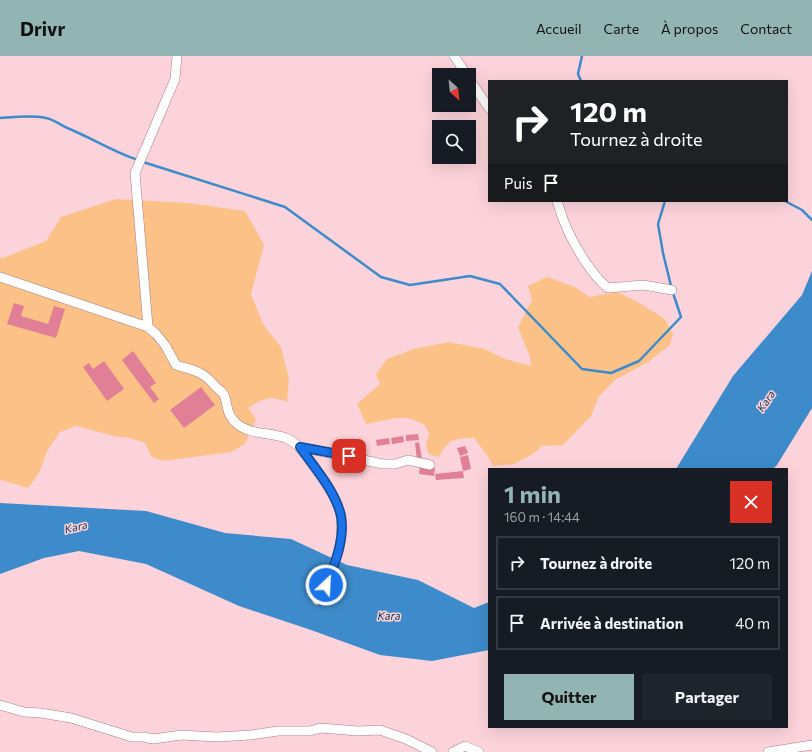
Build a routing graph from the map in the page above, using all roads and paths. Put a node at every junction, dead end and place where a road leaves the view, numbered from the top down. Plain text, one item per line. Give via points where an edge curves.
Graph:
1 (177, 56) edge
2 (454, 56) edge
3 (462, 68) edge
4 (476, 89) edge
5 (488, 107) edge
6 (557, 202) edge
7 (0, 277) edge
8 (672, 290) dead end
9 (148, 327) junction
10 (300, 447) junction
11 (430, 465) dead end
12 (317, 600) dead end
13 (0, 705) edge
14 (812, 745) edge
15 (432, 752) edge
16 (453, 752) edge
17 (479, 752) edge
18 (768, 752) edge

1 - 9 street via 175,79 135,173
2 - 3 street
4 - 5 street
6 - 8 street via 578,249 600,282 608,288 643,285
7 - 9 street
9 - 10 street via 165,346 176,365 204,374 216,386 224,396 230,417 238,425 255,432 286,438
10 - 11 street via 383,464 408,460
10 - 12 street via 324,480 341,516 341,533 335,564
13 - 15 street via 24,712 70,718 132,737 216,737 278,731 310,731 320,728 380,730
14 - 18 street
16 - 17 street via 466,746

